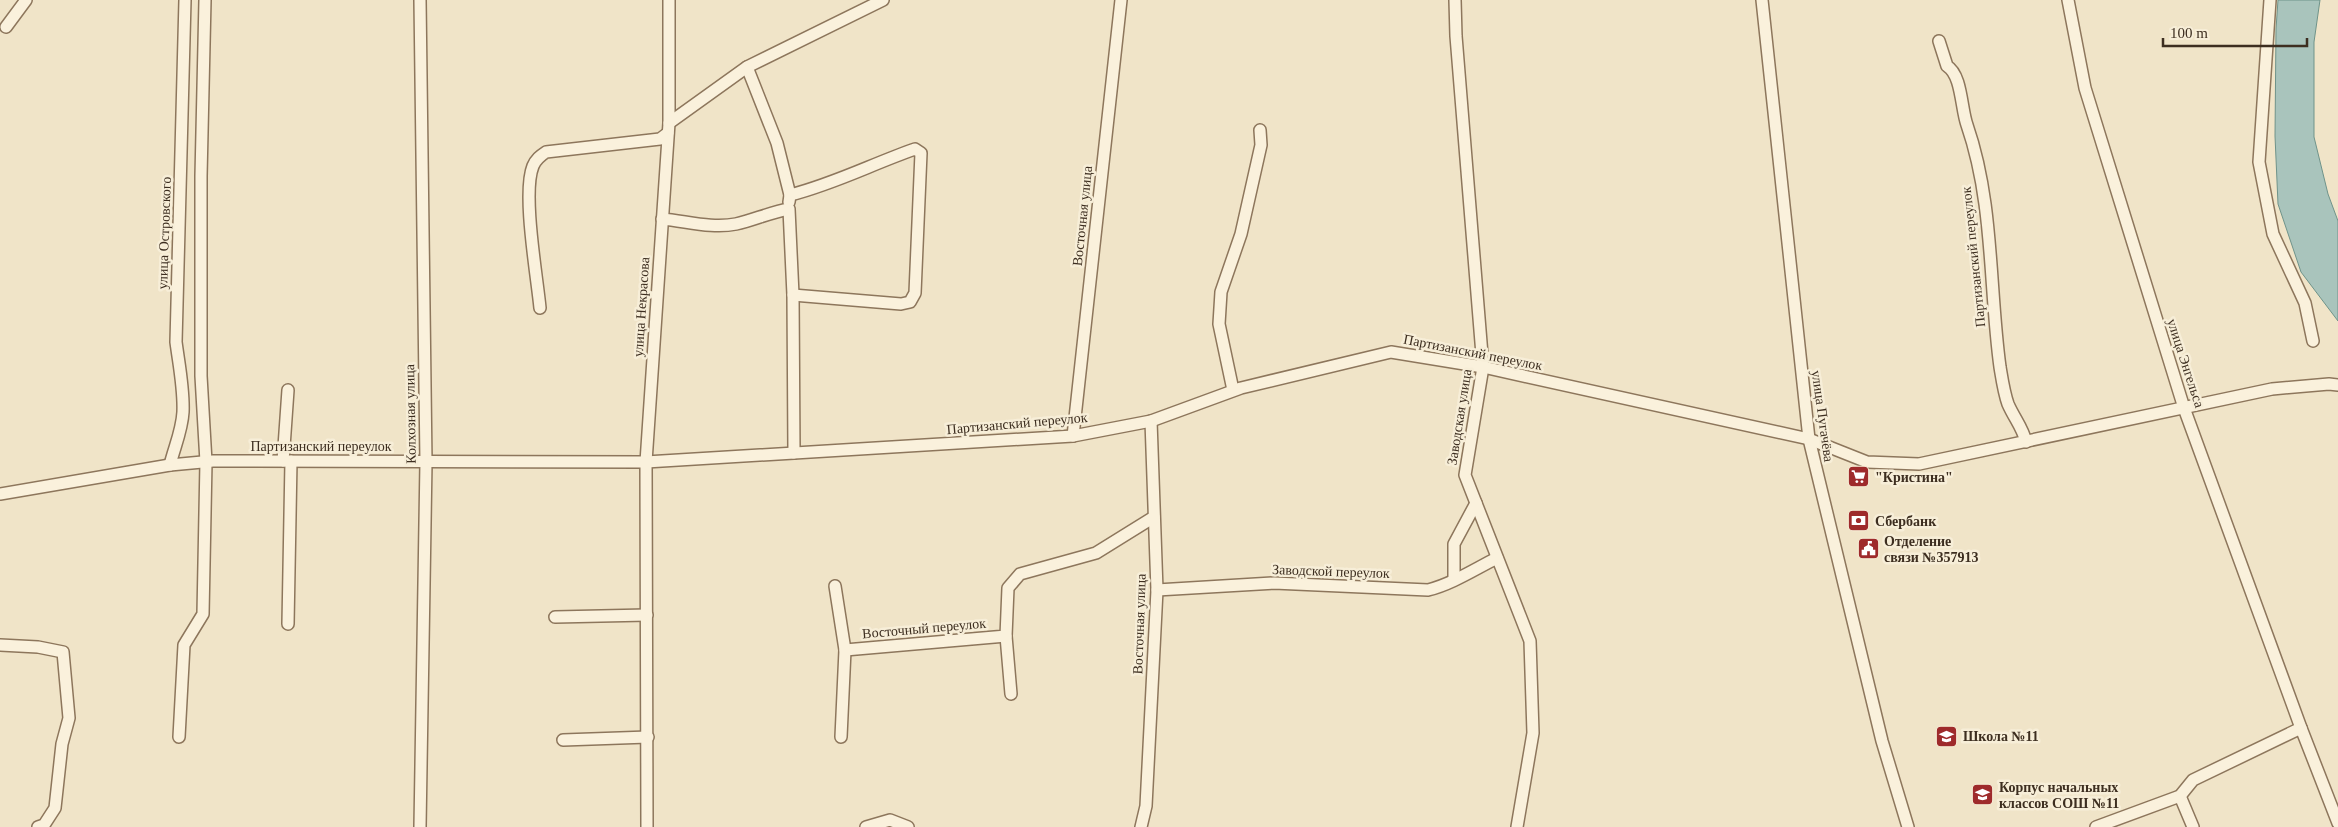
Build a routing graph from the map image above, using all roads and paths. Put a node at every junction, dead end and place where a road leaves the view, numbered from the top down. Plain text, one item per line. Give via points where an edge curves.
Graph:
1 (26, 0) edge
2 (185, 0) edge
3 (205, 0) edge
4 (420, 0) edge
5 (669, 0) edge
6 (883, 0) edge
7 (1121, 0) edge
8 (1455, 0) edge
9 (1762, 0) edge
10 (2068, 0) edge
11 (2270, 0) edge
12 (6, 27) dead end
13 (1939, 42) dead end
14 (747, 67) junction
15 (669, 128) junction
16 (1260, 130) dead end
17 (790, 194) junction
18 (789, 209) junction
19 (662, 219) junction
20 (793, 295) junction
21 (540, 308) dead end
22 (2313, 341) dead end
23 (1483, 367) junction
24 (2334, 385) edge
25 (288, 390) dead end
26 (1233, 390) junction
27 (2184, 408) junction
28 (1151, 421) junction
29 (1073, 436) junction
30 (1809, 439) junction
31 (2026, 442) junction
32 (794, 453) junction
33 (287, 461) junction
34 (206, 462) junction
35 (426, 462) junction
36 (646, 462) junction
37 (170, 466) junction
38 (0, 494) edge
39 (1476, 502) junction
40 (1154, 517) junction
41 (1497, 558) junction
42 (1454, 579) junction
43 (835, 586) dead end
44 (1157, 590) junction
45 (555, 616) dead end
46 (647, 616) junction
47 (288, 624) dead end
48 (1006, 636) junction
49 (0, 645) edge
50 (844, 650) junction
51 (1011, 694) dead end
52 (2301, 728) junction
53 (648, 736) junction
54 (180, 737) dead end
55 (841, 737) dead end
56 (563, 740) dead end
57 (2180, 796) junction
58 (2338, 823) edge
59 (38, 827) edge
60 (420, 827) edge
61 (647, 827) edge
62 (866, 827) edge
63 (908, 827) edge
64 (1141, 827) edge
65 (1517, 827) edge
66 (1908, 827) edge
67 (2096, 827) edge
68 (2193, 827) edge

1 - 12 street
2 - 37 street, улица Островского via 176,342 183,414
3 - 34 street via 201,376
4 - 35 street, Колхозная улица
5 - 15 street, улица Некрасова
6 - 14 street
7 - 29 street, Восточная улица
8 - 23 street, Заводская улица
9 - 30 street, улица Пугачёва
10 - 27 street, улица Энгельса via 2085,88
11 - 22 street via 2259,162 2273,234 2305,303
13 - 31 street, Партизанский переулок via 1947,66 1957,78 1976,158 1989,235 2001,370 2007,402 2024,431
14 - 15 street
14 - 17 street via 777,142
15 - 19 street, улица Некрасова
15 - 21 street via 660,139 546,152 538,157 528,189
16 - 26 street via 1261,145 1241,234 1221,292 1219,324
17 - 18 street
17 - 20 street via 835,182 915,149 921,153 915,292 910,302 901,304
18 - 19 street via 721,226
18 - 20 street
19 - 36 street, улица Некрасова
20 - 32 street
23 - 26 street, Партизанский переулок via 1391,352
23 - 30 street, Партизанский переулок
23 - 39 street, Заводская улица via 1465,475
24 - 27 street, Партизанский переулок via 2272,388
25 - 33 street
26 - 28 street, Партизанский переулок
27 - 31 street, Партизанский переулок
27 - 52 street, улица Энгельса
28 - 29 street, Партизанский переулок
28 - 40 street, Восточная улица
29 - 32 street, Партизанский переулок
30 - 31 street, Партизанский переулок via 1867,462 1918,464
30 - 66 street, улица Пугачёва via 1882,741
32 - 36 street, Партизанский переулок
33 - 34 street, Партизанский переулок
33 - 35 street, Партизанский переулок
33 - 47 street
34 - 37 street, Партизанский переулок
34 - 54 street via 203,614 184,645
35 - 36 street, Партизанский переулок
35 - 60 street, Колхозная улица
36 - 46 street, улица Некрасова
37 - 38 street, Партизанский переулок
39 - 41 street, Заводская улица
39 - 42 street via 1454,544
40 - 44 street, Восточная улица
40 - 48 street, Восточный переулок via 1096,553 1020,574 1008,588
41 - 42 street, Заводской переулок
41 - 65 street, Заводская улица via 1530,641 1533,733
42 - 44 street, Заводской переулок via 1428,590 1274,583
43 - 50 street, Восточный переулок
44 - 64 street, Восточная улица via 1146,806
45 - 46 street
46 - 53 street, улица Некрасова
48 - 50 street, Восточный переулок
48 - 51 street, Восточный переулок
49 - 59 street via 63,652 69,718 62,744 55,808 44,825
50 - 55 street, Восточный переулок
52 - 57 street via 2193,780
52 - 58 street, улица Энгельса
53 - 56 street
53 - 61 street, улица Некрасова
57 - 67 street
57 - 68 street
62 - 63 street via 890,820

